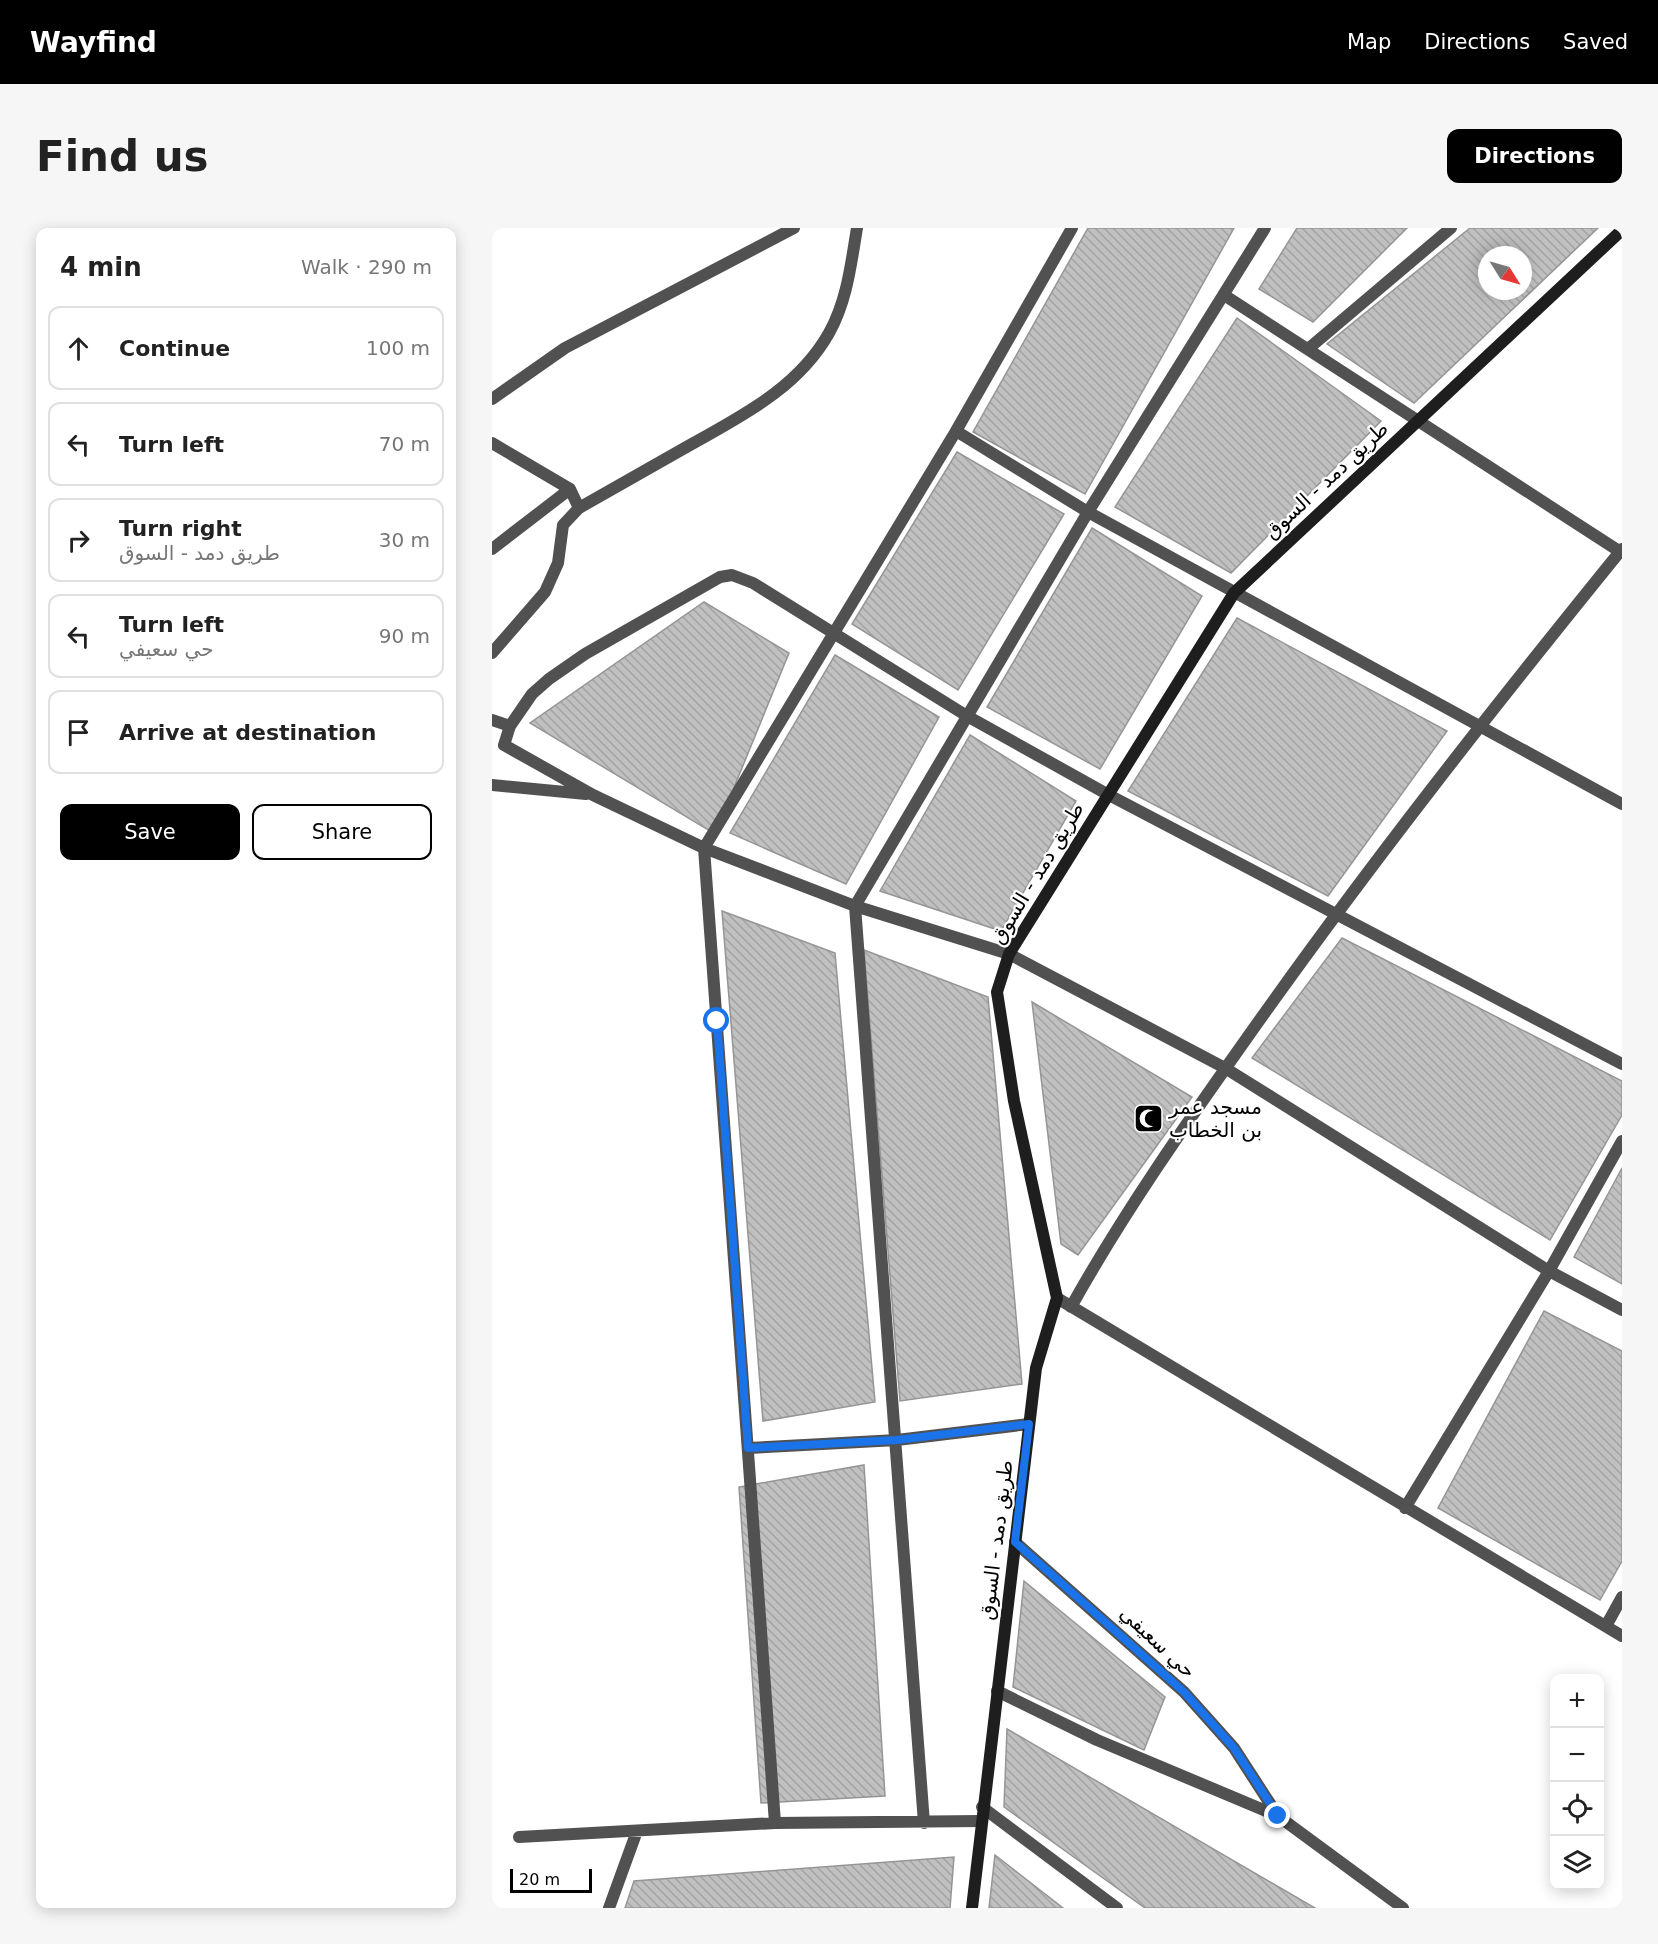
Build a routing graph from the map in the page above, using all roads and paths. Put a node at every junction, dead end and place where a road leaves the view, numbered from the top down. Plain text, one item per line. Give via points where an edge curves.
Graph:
1 (794, 228) edge
2 (857, 228) edge
3 (1072, 228) edge
4 (1265, 228) edge
5 (1451, 228) edge
6 (1622, 231) edge
7 (1224, 295) junction
8 (1308, 349) junction
9 (492, 399) edge
10 (1416, 421) junction
11 (956, 431) junction
12 (492, 443) edge
13 (570, 489) junction
14 (579, 507) junction
15 (1088, 512) junction
16 (492, 549) edge
17 (1621, 551) edge
18 (1234, 593) junction
19 (834, 632) junction
20 (492, 653) edge
21 (967, 716) junction
22 (492, 720) edge
23 (510, 726) junction
24 (1479, 727) junction
25 (492, 785) edge
26 (1107, 794) junction
27 (593, 795) junction
28 (1622, 804) edge
29 (704, 848) junction
30 (855, 906) junction
31 (1335, 913) junction
32 (1009, 954) junction
33 (1622, 1064) edge
34 (1225, 1068) junction
35 (1622, 1142) edge
36 (1549, 1271) junction
37 (1057, 1298) junction
38 (1071, 1307) junction
39 (1622, 1310) edge
40 (1029, 1424) junction
41 (897, 1440) junction
42 (748, 1448) junction
43 (1405, 1508) junction
44 (1015, 1542) junction
45 (1622, 1597) edge
46 (1606, 1626) junction
47 (1622, 1636) edge
48 (997, 1690) junction
49 (982, 1807) junction
50 (1278, 1816) junction
51 (981, 1821) junction
52 (775, 1823) junction
53 (924, 1823) junction
54 (637, 1831) junction
55 (519, 1837) dead end
56 (609, 1908) edge
57 (972, 1908) edge
58 (1117, 1908) edge
59 (1403, 1908) edge

1 - 9 street via 565,348
2 - 14 street via 842,305 807,365 755,408
3 - 11 street
4 - 7 street
5 - 8 street
6 - 10 main road, طريق دمد - السوق
7 - 8 street
7 - 15 street
8 - 10 street
10 - 17 street
10 - 18 main road, طريق دمد - السوق
11 - 15 street
11 - 19 street
12 - 13 street
13 - 14 street
13 - 16 street
14 - 20 street via 563,525 558,563 545,592
15 - 18 street
15 - 21 street
17 - 24 street
18 - 24 street
18 - 26 main road, طريق دمد - السوق
19 - 21 street
19 - 23 street via 753,583 732,575 720,577 585,654 549,679 532,694
19 - 29 street
21 - 26 street
21 - 30 street
22 - 23 street
23 - 27 street via 504,746
24 - 28 street
24 - 31 street
25 - 27 street
26 - 31 street
26 - 32 main road, طريق دمد - السوق
27 - 29 street
29 - 30 street
29 - 42 street
30 - 32 street
30 - 41 street
31 - 33 street
31 - 34 street
32 - 34 street
32 - 37 main road, طريق دمد - السوق via 997,992 1014,1101
34 - 36 street
34 - 38 street via 1102,1250
35 - 36 street
36 - 39 street
36 - 43 street
37 - 38 street
37 - 40 main road, طريق دمد - السوق via 1036,1368
38 - 43 street
40 - 41 street
40 - 44 main road, طريق دمد - السوق
41 - 42 street
41 - 53 street
42 - 52 street
43 - 46 street
44 - 48 main road, طريق دمد - السوق
44 - 50 street, حي سعيفي via 1184,1692 1234,1748
45 - 46 street
46 - 47 street
48 - 49 main road, طريق دمد - السوق
48 - 50 street via 1097,1740
49 - 51 main road, طريق دمد - السوق
49 - 58 street
50 - 59 street
51 - 53 street
51 - 57 main road, طريق دمد - السوق
52 - 53 street
52 - 54 street
54 - 55 street
54 - 56 street

